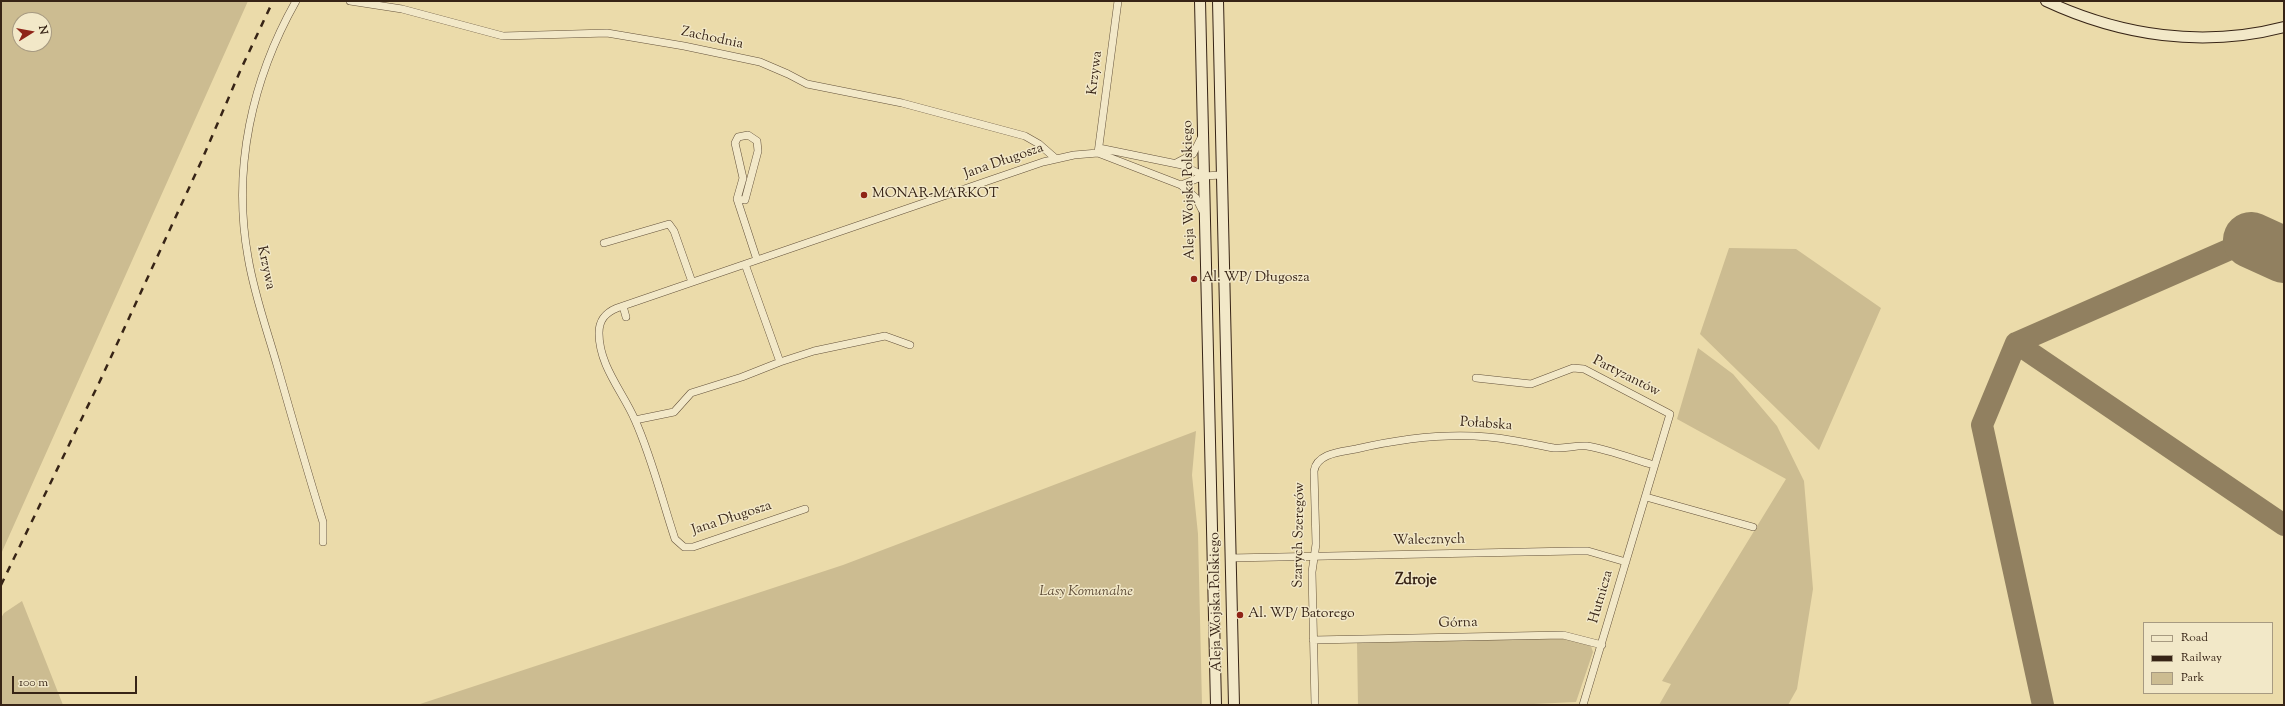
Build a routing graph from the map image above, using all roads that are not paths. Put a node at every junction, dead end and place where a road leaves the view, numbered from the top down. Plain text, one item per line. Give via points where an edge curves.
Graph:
1 (296, 1) edge
2 (350, 1) edge
3 (1118, 1) edge
4 (1200, 1) edge
5 (1218, 1) edge
6 (2046, 1) edge
7 (2284, 27) edge
8 (1201, 43) junction
9 (1219, 44) junction
10 (1203, 130) junction
11 (1098, 151) junction
12 (1055, 158) junction
13 (1176, 164) junction
14 (1221, 175) junction
15 (1204, 176) junction
16 (1182, 185) junction
17 (737, 199) junction
18 (1205, 220) junction
19 (604, 243) dead end
20 (758, 260) junction
21 (745, 264) junction
22 (692, 282) junction
23 (623, 306) junction
24 (626, 317) dead end
25 (910, 345) dead end
26 (780, 362) junction
27 (1476, 378) dead end
28 (1670, 414) joint
29 (635, 420) junction
30 (1316, 462) joint
31 (1654, 465) junction
32 (1646, 497) junction
33 (1211, 499) junction
34 (1229, 499) junction
35 (805, 509) dead end
36 (1753, 527) dead end
37 (323, 542) dead end
38 (1313, 557) junction
39 (1230, 558) junction
40 (1626, 562) junction
41 (1313, 640) junction
42 (1602, 645) junction
43 (1216, 705) edge
44 (1234, 705) edge
45 (1315, 705) edge
46 (1583, 705) edge

1 - 37 street, Krzywa via 282,26 267,63 251,114 246,142 242,201 252,280 323,522
2 - 12 street, Zachodnia via 402,9 503,36 607,33 760,62 807,84 902,103 1025,136 1040,144
3 - 11 street, Krzywa
4 - 8 main road, Aleja Wojska Polskiego
5 - 9 main road, Aleja Wojska Polskiego
6 - 7 main road via 2118,28 2177,38 2239,36
8 - 9 main road
8 - 10 main road, Aleja Wojska Polskiego
9 - 14 main road, Aleja Wojska Polskiego
10 - 13 street via 1198,148
10 - 15 main road, Aleja Wojska Polskiego
11 - 12 street, Jana Długosza
11 - 13 street
11 - 16 street
12 - 20 street, Jana Długosza
13 - 15 street via 1193,169
14 - 15 street
14 - 34 main road, Aleja Wojska Polskiego
15 - 16 street
15 - 18 main road, Aleja Wojska Polskiego
16 - 18 street via 1200,203
17 - 17 street via 743,178 735,144 738,138 748,134 757,141 758,151 746,200
17 - 20 street
18 - 33 main road, Aleja Wojska Polskiego
19 - 22 street via 669,224 674,231
20 - 21 street, Jana Długosza
21 - 22 street, Jana Długosza
21 - 26 street
22 - 23 street, Jana Długosza
23 - 24 street
23 - 29 street, Jana Długosza via 604,316 599,327 599,338 610,373
25 - 26 street via 885,336 814,351
26 - 29 street via 691,393 674,412
27 - 28 street, Partyzantów via 1531,384 1573,368 1584,369
28 - 31 street, Hutnicza
29 - 35 street, Jana Długosza via 675,539 684,547 693,547
30 - 31 street, Połabska via 1336,454 1410,438 1458,436 1503,438 1556,448 1588,446
30 - 38 street, Szarych Szeregów via 1316,544
31 - 32 street, Hutnicza
32 - 36 street
32 - 40 street, Hutnicza
33 - 34 main road
33 - 43 main road, Aleja Wojska Polskiego
34 - 39 main road, Aleja Wojska Polskiego
38 - 39 street, Walecznych
38 - 40 street, Walecznych via 1574,550
38 - 41 street, Szarych Szeregów
39 - 44 main road, Aleja Wojska Polskiego
40 - 42 street, Hutnicza
41 - 42 street, Górna via 1563,635
41 - 45 street, Szarych Szeregów
42 - 46 street, Hutnicza

